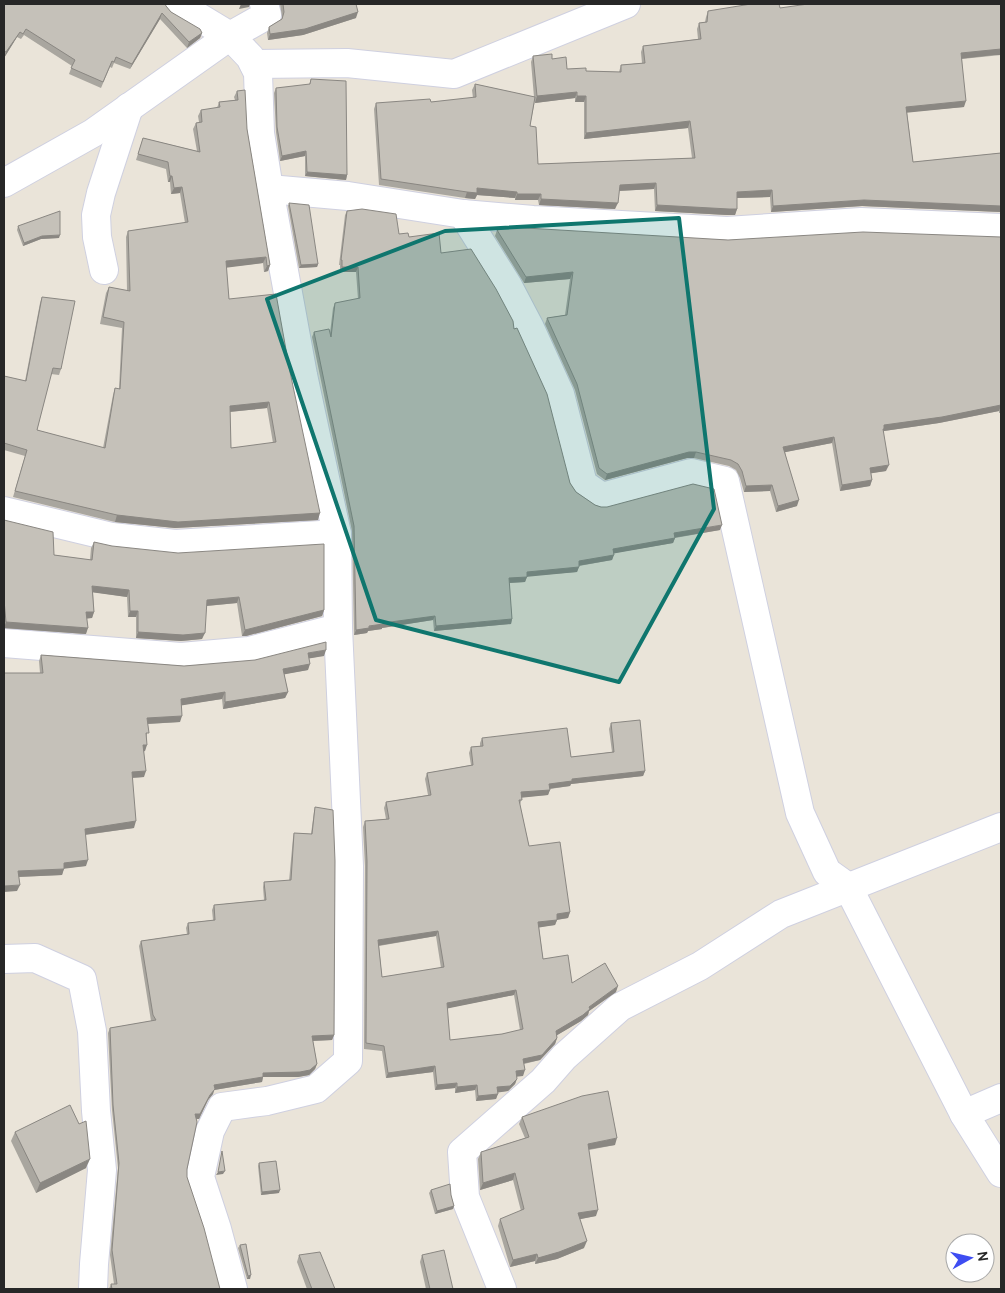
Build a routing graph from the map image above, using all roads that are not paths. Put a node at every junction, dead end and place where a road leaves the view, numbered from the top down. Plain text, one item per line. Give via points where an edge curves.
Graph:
1 (177, 4) edge
2 (264, 4) edge
3 (626, 4) edge
4 (230, 36) junction
5 (254, 64) junction
6 (129, 108) junction
7 (4, 183) edge
8 (269, 189) junction
9 (463, 214) junction
10 (1001, 228) edge
11 (104, 270) dead end
12 (4, 511) edge
13 (337, 534) junction
14 (338, 628) junction
15 (4, 643) edge
16 (1001, 827) edge
17 (848, 887) junction
18 (4, 959) edge
19 (1001, 1098) edge
20 (964, 1114) junction
21 (1001, 1173) edge
22 (93, 1289) edge
23 (233, 1289) edge
24 (502, 1289) edge

1 - 4 street
2 - 4 street via 266,15
3 - 5 street via 454,74 347,63
4 - 5 street
4 - 6 street
5 - 8 street via 258,73 260,133
6 - 7 street via 93,133
6 - 11 street via 96,215
8 - 9 street via 348,196
8 - 13 street via 303,375
9 - 10 street via 727,231 861,222
9 - 17 street via 530,328 560,394 583,484 602,497 691,473 725,481 800,813 827,872
12 - 13 street via 112,537 175,544
13 - 14 street
14 - 15 street via 249,651 181,657
14 - 23 street via 349,866 348,1061 316,1089 267,1101 222,1107 210,1131 200,1177
16 - 17 street
17 - 20 street
17 - 24 street via 781,914 700,966 620,1007 462,1152 465,1197
18 - 22 street via 35,958 82,980 92,1031 102,1170
19 - 20 street
20 - 21 street

